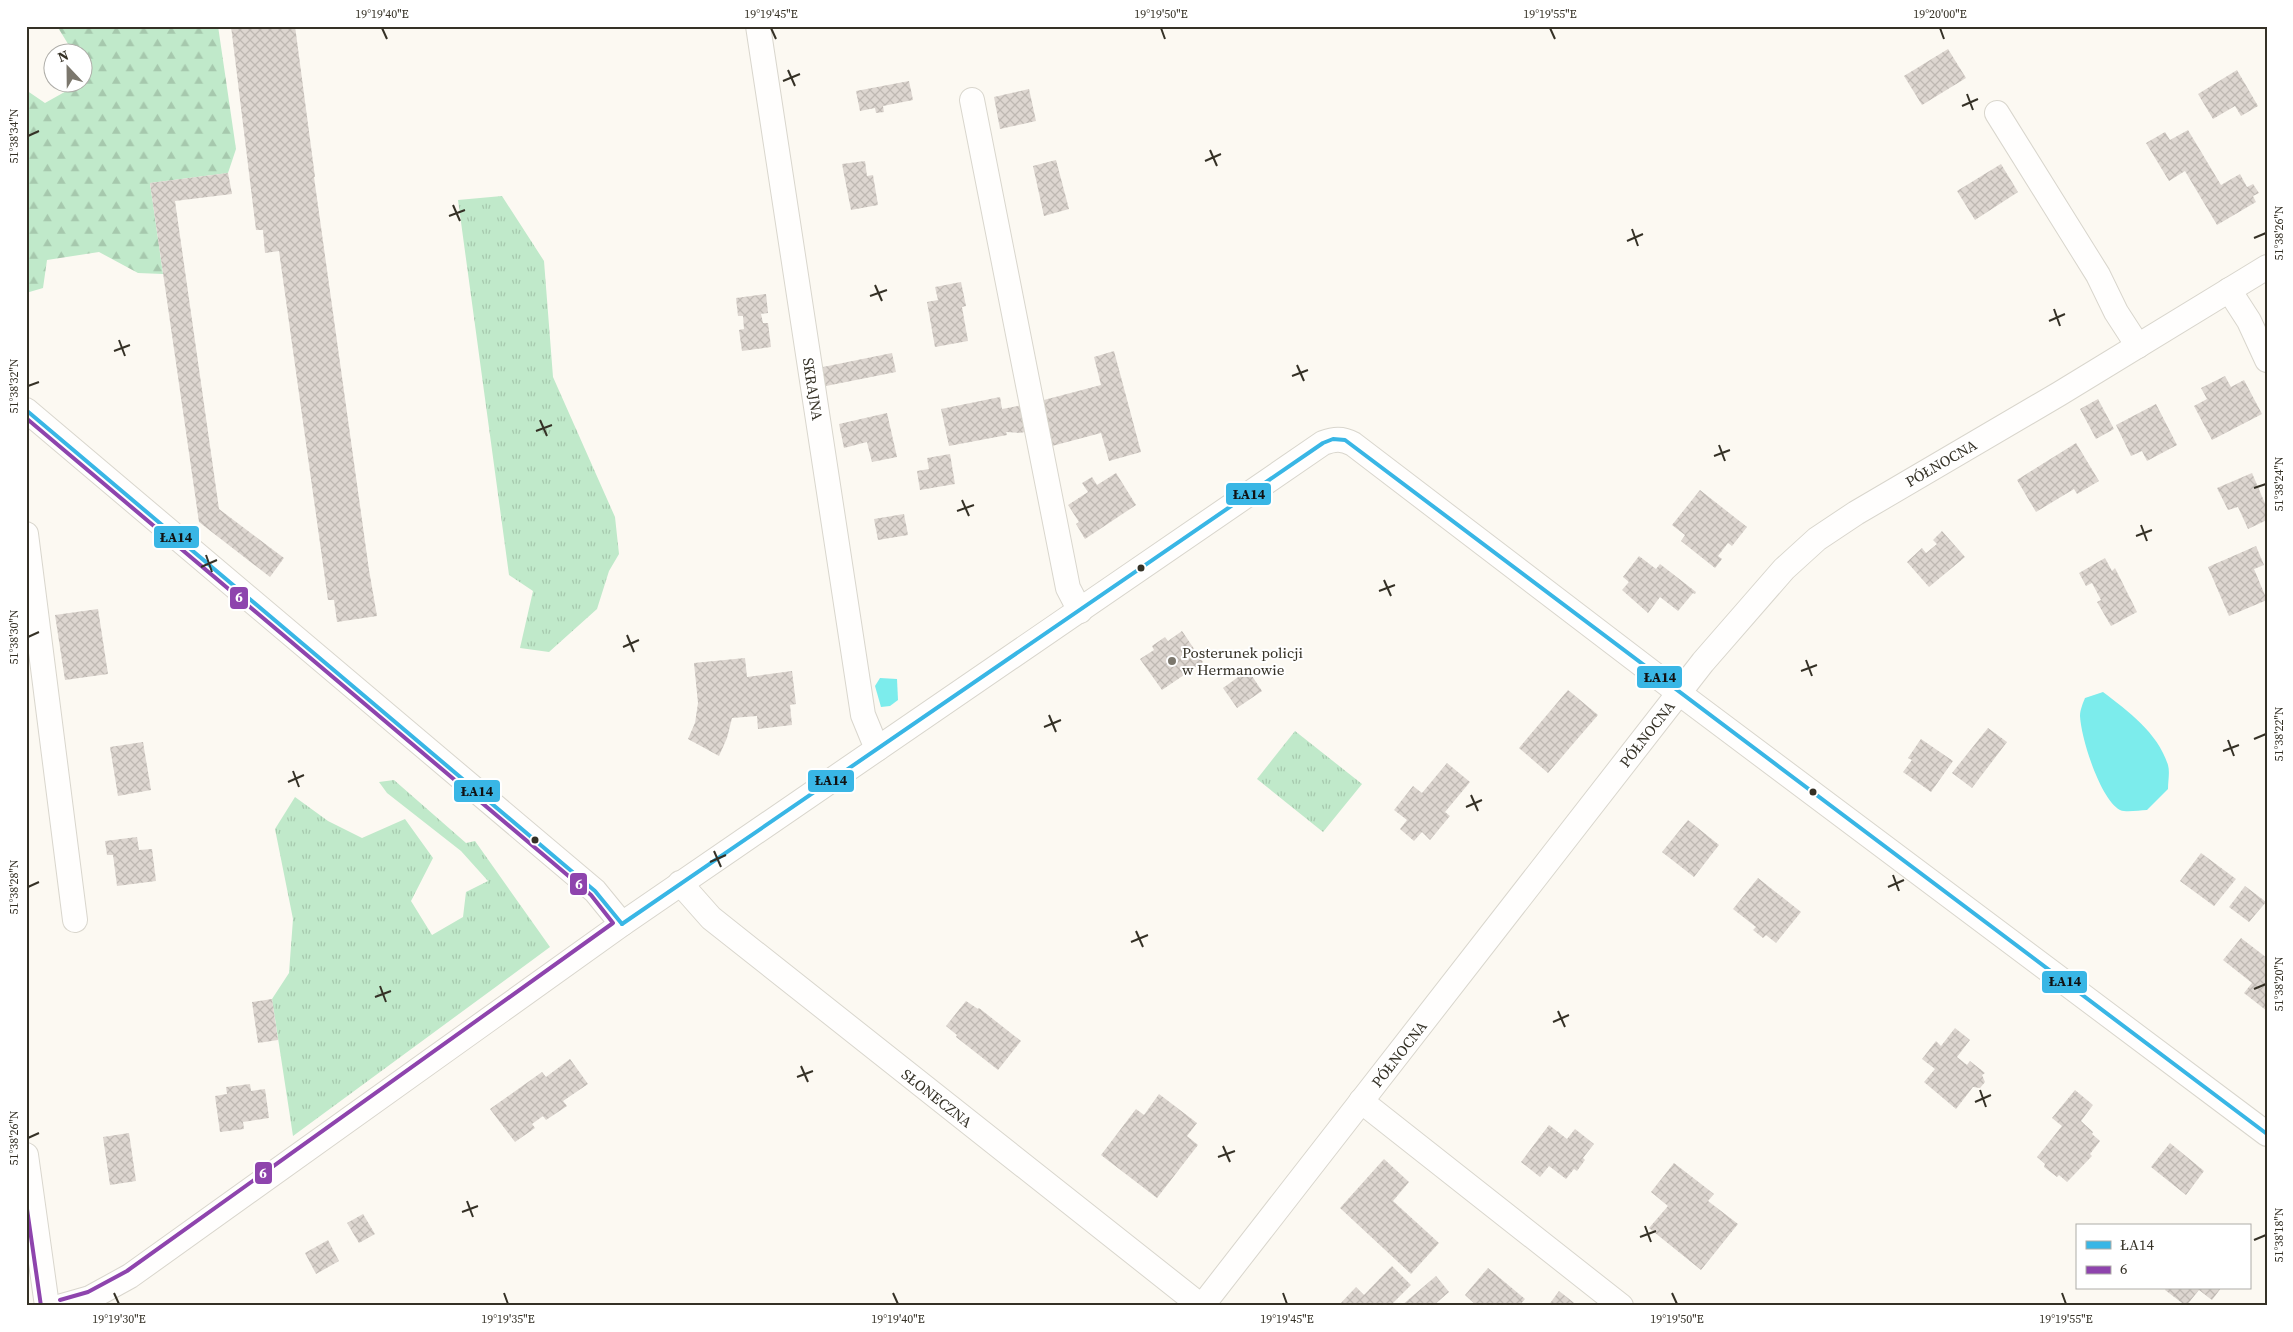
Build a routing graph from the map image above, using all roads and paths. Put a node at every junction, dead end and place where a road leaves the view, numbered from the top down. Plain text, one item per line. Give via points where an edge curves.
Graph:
1 (758, 26) edge
2 (972, 100) dead end
3 (1997, 113) dead end
4 (2267, 267) edge
5 (2229, 290) junction
6 (2138, 346) junction
7 (2267, 360) edge
8 (26, 410) edge
9 (26, 534) edge
10 (1080, 611) junction
11 (1679, 693) junction
12 (878, 749) junction
13 (680, 884) junction
14 (76, 920) dead end
15 (622, 924) junction
16 (1362, 1101) junction
17 (2267, 1134) edge
18 (26, 1155) edge
19 (47, 1306) edge
20 (62, 1306) edge
21 (1202, 1306) edge
22 (1622, 1306) edge

1 - 12 street, SKRAJNA via 863,715
2 - 10 street via 1068,588
3 - 6 street via 2098,275
4 - 5 street, PÓŁNOCNA
5 - 6 street, PÓŁNOCNA
5 - 7 street via 2249,321
6 - 11 street, PÓŁNOCNA via 1817,539 1784,568
8 - 15 street via 595,891
9 - 14 street
10 - 11 street via 1322,443 1333,439 1345,440
10 - 12 street
11 - 16 street, PÓŁNOCNA
11 - 17 street
12 - 13 street
13 - 15 street
13 - 21 street, SŁONECZNA via 711,918
15 - 20 street via 130,1276 90,1298
16 - 21 street, PÓŁNOCNA
16 - 22 street
18 - 19 street

